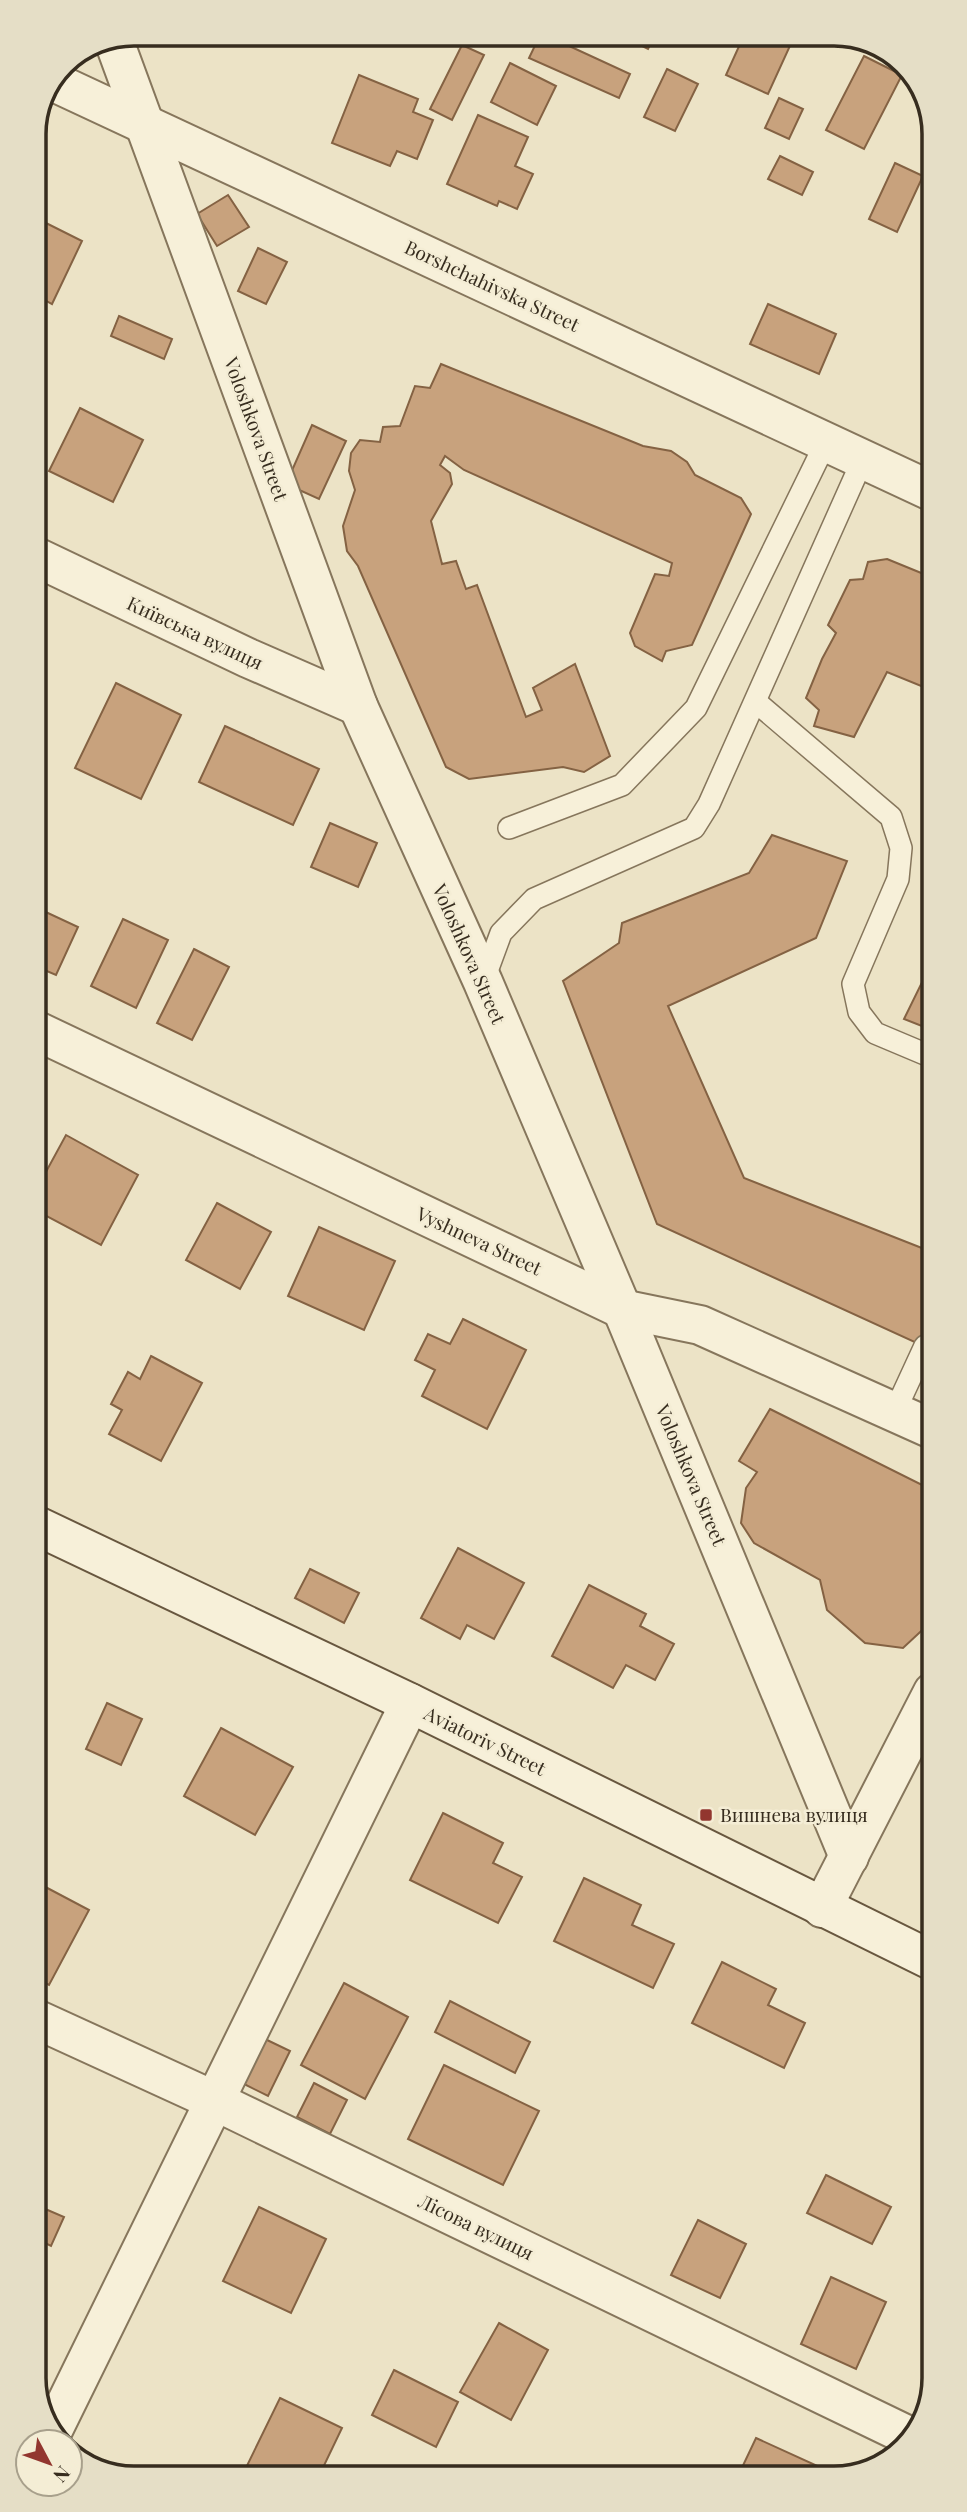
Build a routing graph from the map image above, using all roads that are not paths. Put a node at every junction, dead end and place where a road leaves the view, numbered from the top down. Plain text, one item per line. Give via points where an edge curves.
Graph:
1 (116, 47) edge
2 (61, 85) edge
3 (144, 123) junction
4 (826, 442) junction
5 (863, 460) junction
6 (922, 487) edge
7 (46, 562) edge
8 (756, 702) junction
9 (358, 706) junction
10 (509, 828) dead end
11 (483, 982) junction
12 (46, 1035) edge
13 (922, 1053) edge
14 (622, 1309) junction
15 (922, 1352) edge
16 (895, 1411) junction
17 (922, 1424) edge
18 (45, 1529) edge
19 (410, 1703) junction
20 (922, 1714) edge
21 (849, 1857) junction
22 (822, 1908) junction
23 (922, 1956) edge
24 (45, 2023) edge
25 (215, 2101) junction
26 (56, 2421) edge
27 (902, 2433) edge

1 - 3 street, Voloshkova Street
2 - 3 street, Borshchahivska Street
3 - 4 street, Borshchahivska Street
3 - 9 street, Voloshkova Street
4 - 5 street, Borshchahivska Street
4 - 10 lane via 696,708 622,785
5 - 6 street, Borshchahivska Street
5 - 8 lane
7 - 9 street, Київська вулиця
8 - 11 lane via 694,828 534,899 502,933
8 - 13 lane via 891,817 901,848 898,879 853,984 859,1012 875,1033
9 - 11 street, Voloshkova Street
11 - 14 street, Voloshkova Street
12 - 14 street, Vyshneva Street
14 - 16 street, Vyshneva Street via 701,1325
14 - 21 street, Voloshkova Street
15 - 16 lane
16 - 17 street, Vyshneva Street
18 - 19 street, Aviatoriv Street
19 - 22 street, Aviatoriv Street
19 - 25 street
20 - 21 street
21 - 22 street
22 - 23 street, Aviatoriv Street
24 - 25 street, Лісова вулиця
25 - 26 street
25 - 27 street, Лісова вулиця

